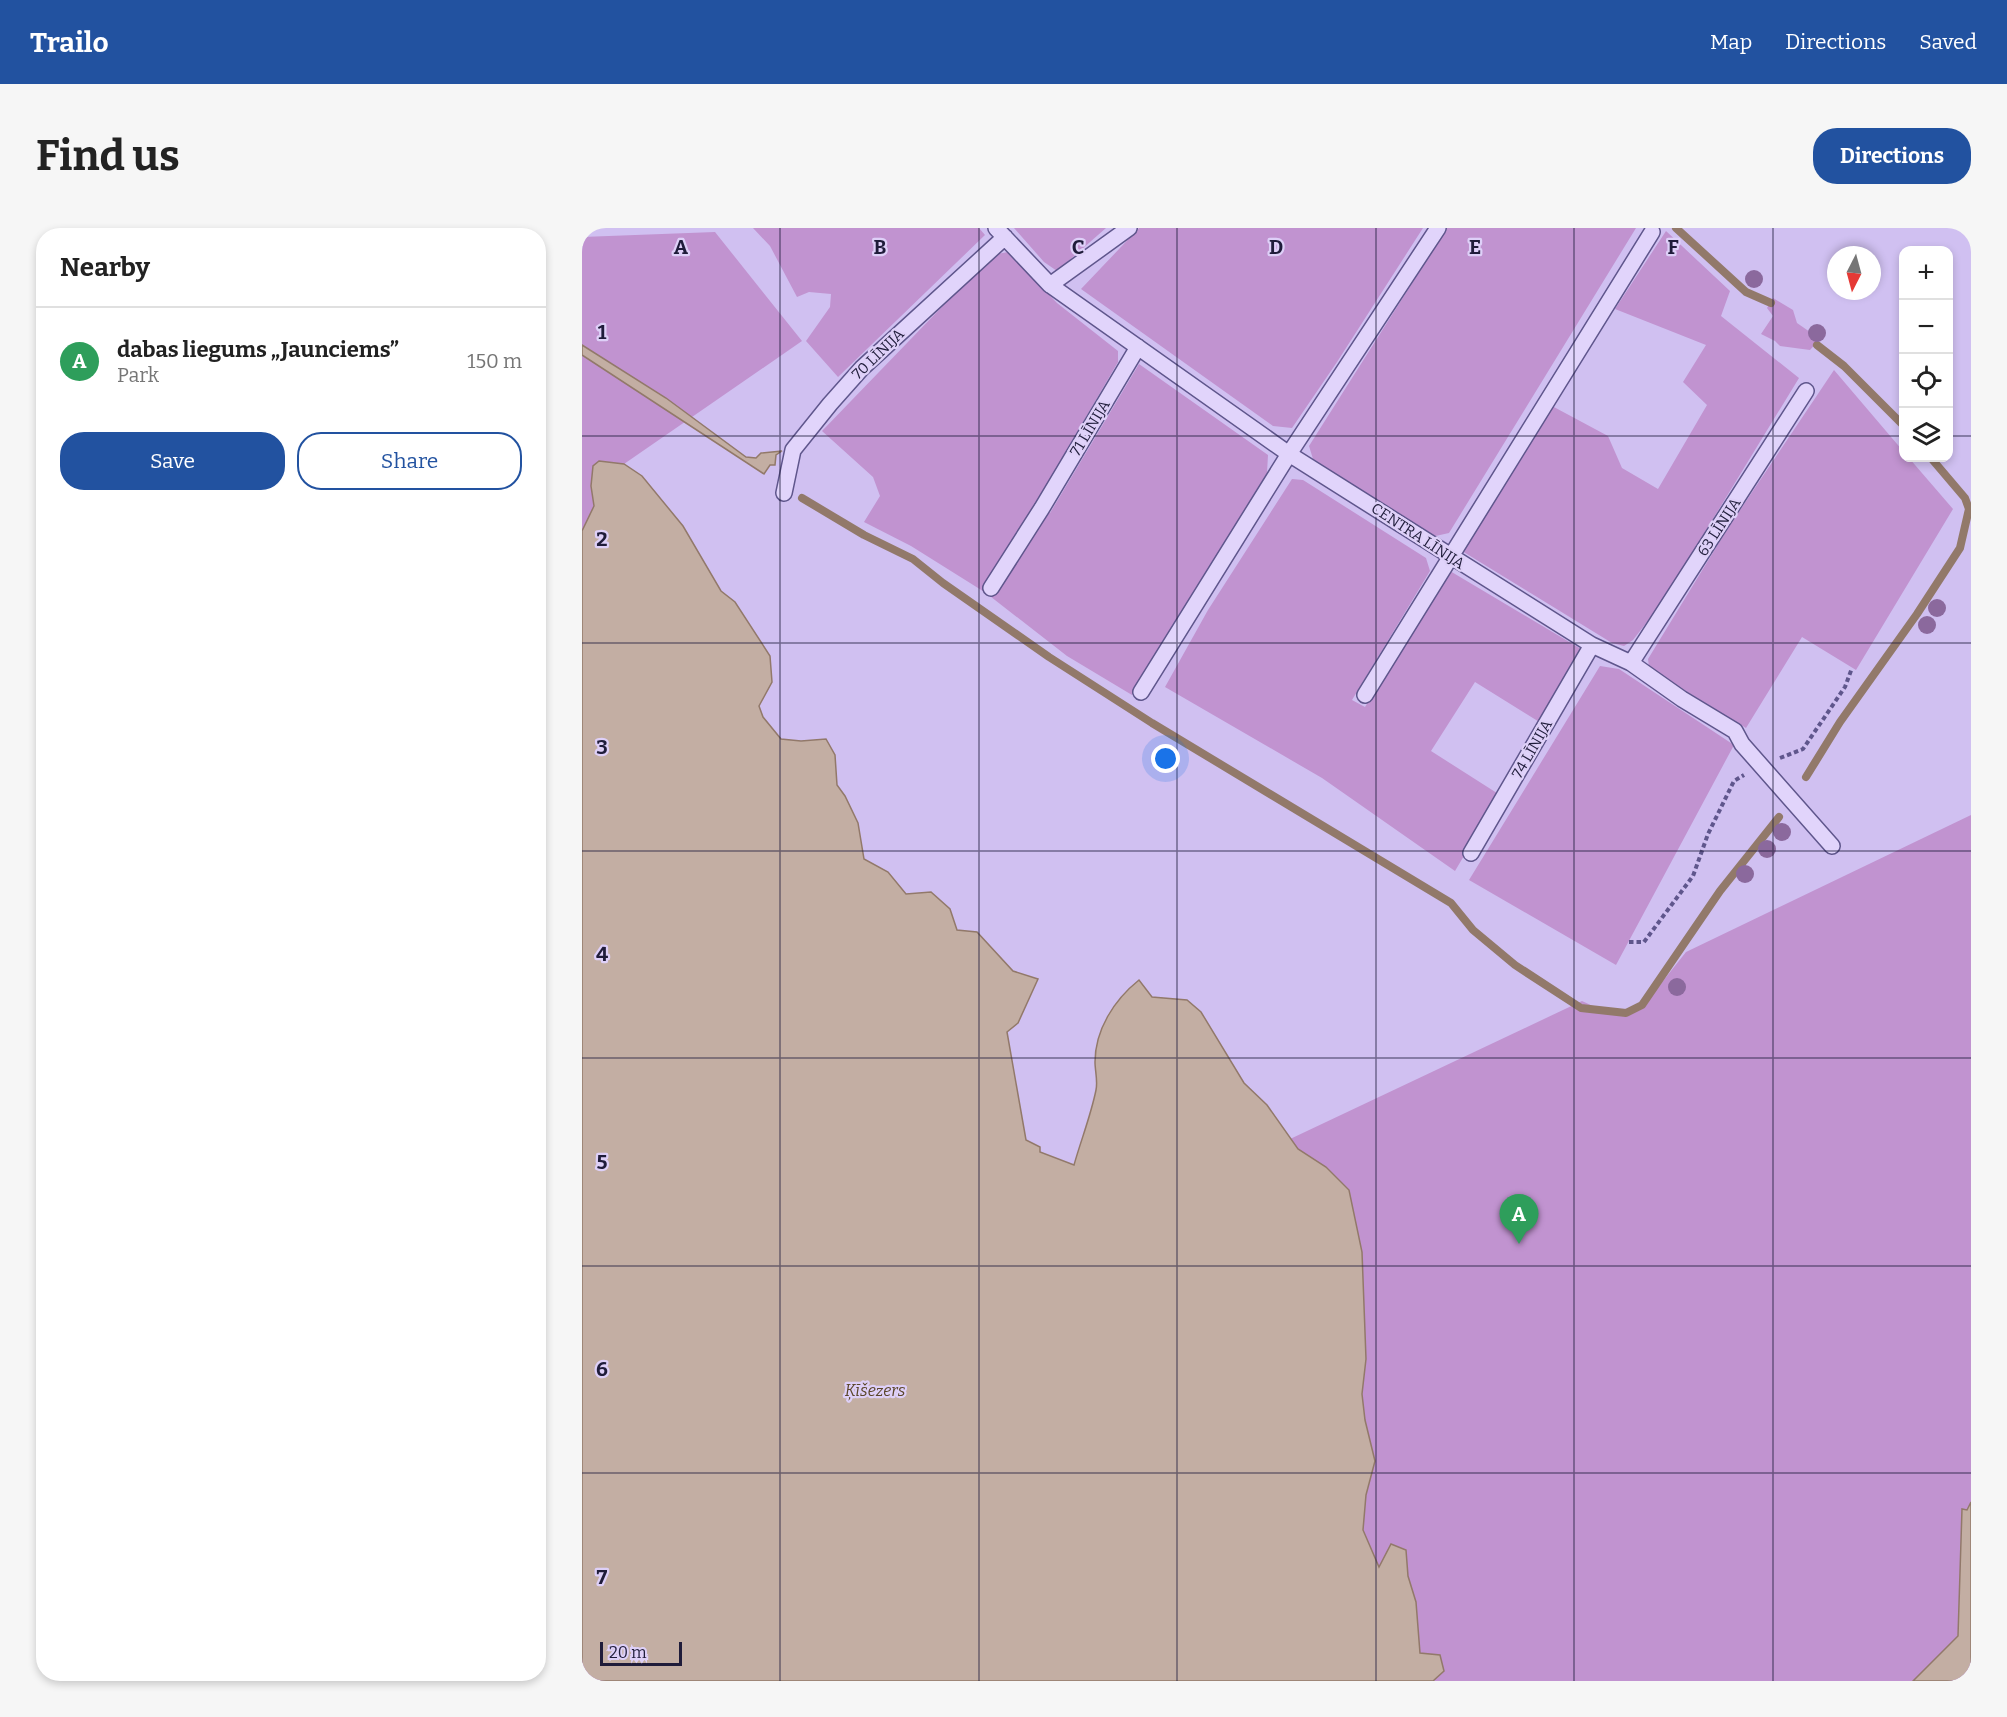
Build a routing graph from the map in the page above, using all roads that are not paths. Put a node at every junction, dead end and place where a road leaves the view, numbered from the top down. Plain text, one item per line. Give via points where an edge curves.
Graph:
1 (1129, 228) edge
2 (1438, 228) edge
3 (1653, 232) dead end
4 (1000, 233) edge
5 (1050, 285) junction
6 (1138, 347) junction
7 (1806, 391) dead end
8 (1289, 454) junction
9 (784, 493) dead end
10 (1451, 558) junction
11 (991, 588) dead end
12 (1592, 645) junction
13 (1631, 663) junction
14 (1141, 692) dead end
15 (1365, 695) dead end
16 (1832, 846) dead end
17 (1471, 853) dead end

1 - 5 lane
2 - 8 lane
3 - 10 lane
4 - 5 lane, CENTRA LĪNIJA
4 - 9 lane, 70 LĪNIJA via 830,404 794,450
5 - 6 lane, CENTRA LĪNIJA
6 - 8 lane, CENTRA LĪNIJA
6 - 11 lane, 71 LĪNIJA
7 - 13 lane, 63 LĪNIJA
8 - 10 lane, CENTRA LĪNIJA
8 - 14 lane
10 - 12 lane, CENTRA LĪNIJA
10 - 15 lane
12 - 13 lane, CENTRA LĪNIJA
12 - 17 lane, 74 LĪNIJA
13 - 16 lane, CENTRA LĪNIJA via 1735,731 1742,744

